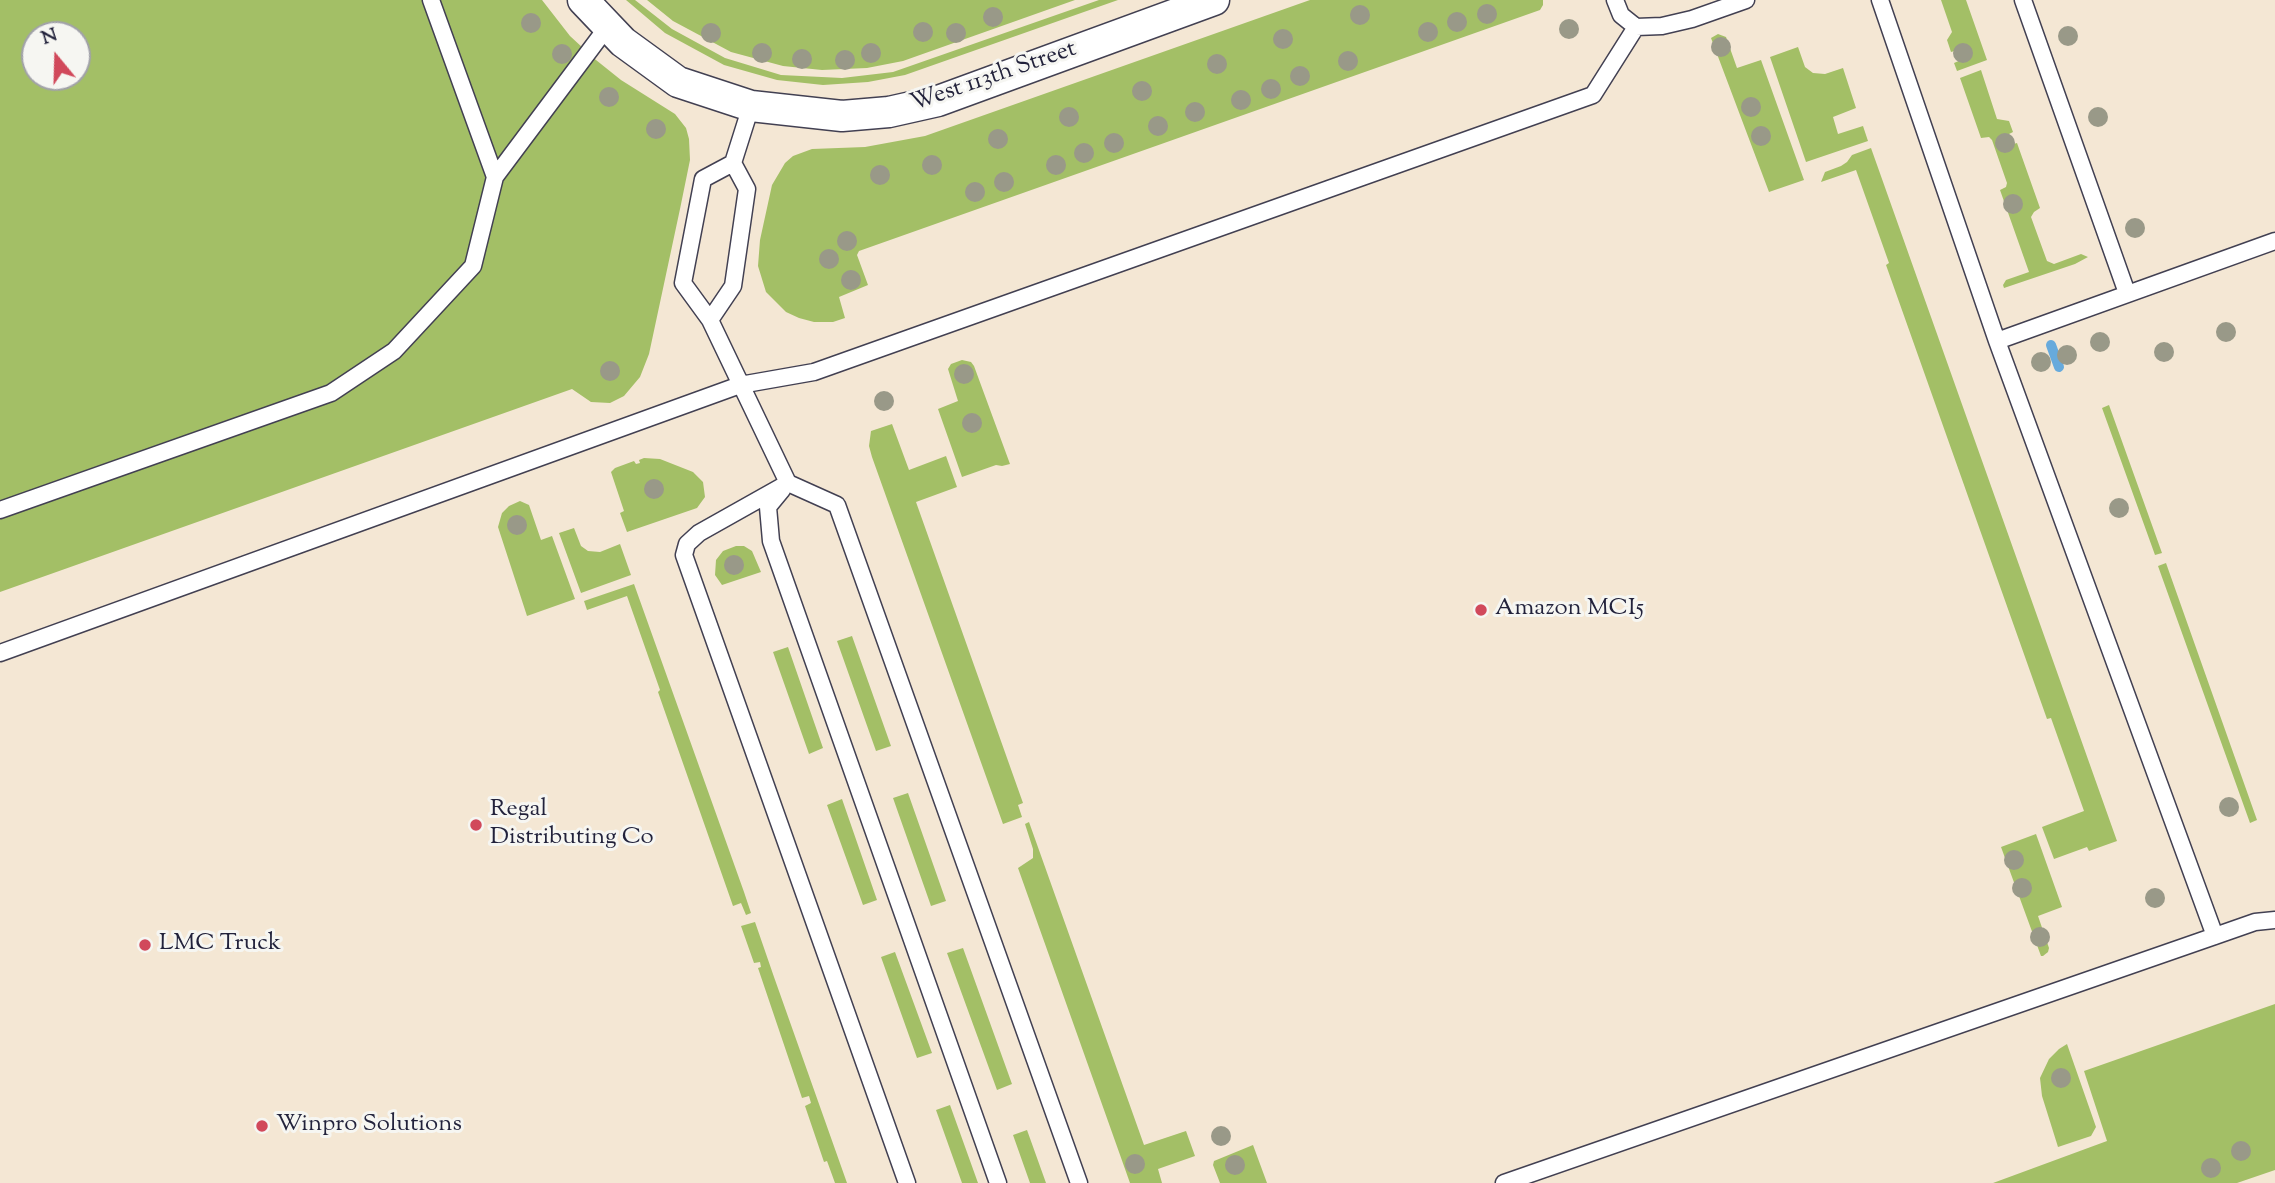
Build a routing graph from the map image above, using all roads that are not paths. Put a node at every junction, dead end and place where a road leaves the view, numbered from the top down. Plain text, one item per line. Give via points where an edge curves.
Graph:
1 (431, 0) edge
2 (583, 0) edge
3 (1214, 0) edge
4 (1615, 0) edge
5 (1746, 0) edge
6 (1880, 0) edge
7 (2024, 0) edge
8 (608, 26) junction
9 (1636, 27) junction
10 (751, 106) junction
11 (733, 163) junction
12 (495, 177) junction
13 (2275, 241) edge
14 (2127, 293) junction
15 (710, 320) junction
16 (1997, 341) junction
17 (740, 385) junction
18 (788, 483) junction
19 (0, 510) edge
20 (0, 653) edge
21 (2275, 920) edge
22 (2215, 936) junction
23 (907, 1183) edge
24 (998, 1183) edge
25 (1079, 1183) edge
26 (1504, 1183) edge

1 - 12 lane
2 - 8 street, West 113th Street
3 - 10 street, West 113th Street via 938,101 842,116
4 - 9 lane via 1621,15
5 - 9 lane via 1672,24
6 - 16 lane
7 - 14 lane
8 - 10 street, West 113th Street via 678,82
8 - 12 lane
9 - 17 lane via 1593,95 814,372
10 - 11 lane
11 - 15 lane via 747,189 733,286
11 - 15 lane via 703,179 683,283
12 - 19 lane via 473,266 394,351 331,393
13 - 14 lane
14 - 16 lane
15 - 17 lane
16 - 22 lane
17 - 18 lane
17 - 20 lane
18 - 23 lane via 699,533 687,544 684,555
18 - 24 lane via 768,507 771,541
18 - 25 lane via 837,505
21 - 22 lane
22 - 26 lane

